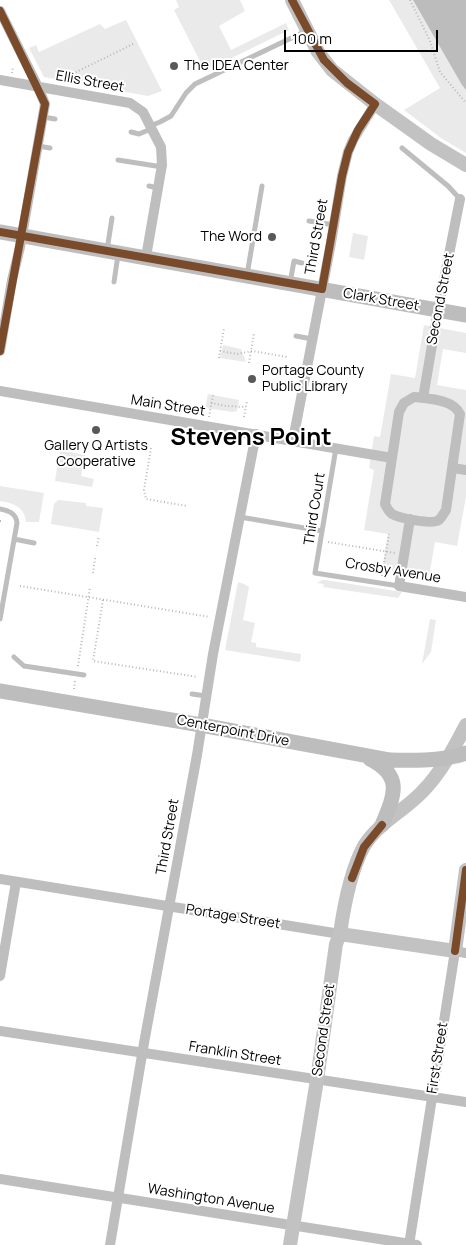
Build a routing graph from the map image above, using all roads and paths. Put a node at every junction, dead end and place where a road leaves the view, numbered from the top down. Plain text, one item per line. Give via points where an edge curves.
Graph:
1 (292, 0) edge
2 (410, 0) edge
3 (0, 11) edge
4 (307, 31) junction
5 (135, 43) dead end
6 (0, 80) edge
7 (58, 81) dead end
8 (38, 87) junction
9 (466, 103) edge
10 (375, 104) junction
11 (43, 117) junction
12 (55, 119) dead end
13 (150, 128) junction
14 (131, 132) dead end
15 (431, 144) junction
16 (38, 146) junction
17 (50, 148) dead end
18 (402, 148) dead end
19 (118, 160) dead end
20 (162, 165) junction
21 (466, 165) edge
22 (466, 173) edge
23 (262, 186) dead end
24 (460, 200) joint
25 (112, 218) dead end
26 (309, 221) dead end
27 (334, 225) junction
28 (0, 232) edge
29 (22, 235) junction
30 (113, 251) junction
31 (146, 256) junction
32 (302, 263) dead end
33 (247, 275) junction
34 (114, 282) dead end
35 (290, 283) junction
36 (322, 289) junction
37 (438, 310) junction
38 (466, 315) edge
39 (224, 328) dead end
40 (254, 334) dead end
41 (296, 336) dead end
42 (314, 346) junction
43 (0, 351) edge
44 (220, 351) junction
45 (251, 351) junction
46 (287, 357) dead end
47 (219, 358) dead end
48 (249, 363) dead end
49 (0, 391) edge
50 (213, 395) dead end
51 (423, 398) junction
52 (246, 401) dead end
53 (212, 403) junction
54 (246, 407) junction
55 (244, 416) dead end
56 (208, 426) junction
57 (256, 434) junction
58 (293, 440) junction
59 (150, 448) dead end
60 (336, 448) junction
61 (392, 458) junction
62 (453, 468) junction
63 (466, 470) edge
64 (187, 506) dead end
65 (0, 509) edge
66 (240, 517) junction
67 (410, 518) junction
68 (322, 531) junction
69 (389, 534) dead end
70 (99, 536) dead end
71 (14, 539) junction
72 (321, 540) junction
73 (34, 543) dead end
74 (97, 546) dead end
75 (387, 551) junction
76 (405, 554) junction
77 (95, 558) dead end
78 (93, 573) dead end
79 (316, 574) joint
80 (381, 583) junction
81 (20, 586) dead end
82 (399, 586) junction
83 (90, 587) dead end
84 (89, 597) junction
85 (466, 597) edge
86 (104, 600) junction
87 (210, 617) dead end
88 (0, 619) edge
89 (14, 658) dead end
90 (78, 670) dead end
91 (84, 676) dead end
92 (198, 677) dead end
93 (76, 681) dead end
94 (74, 689) dead end
95 (0, 691) edge
96 (192, 694) dead end
97 (206, 696) junction
98 (201, 725) junction
99 (466, 725) edge
100 (466, 752) edge
101 (364, 756) junction
102 (448, 757) junction
103 (382, 825) junction
104 (466, 870) edge
105 (0, 879) edge
106 (16, 882) junction
107 (170, 906) junction
108 (340, 934) junction
109 (461, 952) edge
110 (0, 976) edge
111 (0, 1031) edge
112 (142, 1053) junction
113 (317, 1080) junction
114 (431, 1097) junction
115 (466, 1102) edge
116 (0, 1179) edge
117 (118, 1198) junction
118 (293, 1225) junction
119 (110, 1245) edge
120 (290, 1245) edge
121 (412, 1245) edge

1 - 4 street
2 - 9 path via 430,41 440,72
3 - 8 street
4 - 10 street via 332,70
4 - 13 lane via 195,84 170,116
5 - 7 path
6 - 8 street, Ellis Street
8 - 11 street via 45,104
8 - 13 street, Ellis Street via 130,103 143,112
10 - 15 street
10 - 27 street, Third Street via 348,152
11 - 12 lane
11 - 16 street
13 - 14 lane via 139,134
13 - 20 street, Ellis Street via 161,147
15 - 21 street
15 - 22 street
16 - 17 lane
16 - 29 street
18 - 24 lane
19 - 20 lane
20 - 31 street, Ellis Street via 153,187
23 - 33 lane
24 - 37 street, Second Street
25 - 30 lane
26 - 27 lane
27 - 36 street, Third Street
28 - 29 main road, Clark Street
29 - 30 main road, Clark Street
29 - 43 street
30 - 31 main road, Clark Street
30 - 34 lane
31 - 33 main road, Clark Street
32 - 35 lane via 294,261
33 - 35 main road, Clark Street
35 - 36 main road, Clark Street
36 - 37 main road, Clark Street
36 - 42 street, Third Street
37 - 38 main road, Clark Street
37 - 51 street, Second Street
39 - 44 path
40 - 45 path
41 - 42 lane
42 - 58 street, Third Street
44 - 45 path via 237,354
44 - 47 path
45 - 46 path
45 - 48 path
49 - 56 street, Main Street
50 - 53 path
51 - 61 street via 414,397 404,402
51 - 62 street via 454,406 460,414
52 - 54 path
53 - 54 path
53 - 56 path
54 - 55 path
56 - 57 street, Main Street
57 - 58 street, Main Street
57 - 66 street, Third Street
58 - 60 street, Main Street
59 - 64 path via 144,490 146,499
60 - 61 street, Main Street
60 - 68 lane, Third Court
61 - 67 street via 385,504 391,513
62 - 63 street
62 - 67 street via 443,516 434,522
65 - 71 lane via 15,515
66 - 68 lane
66 - 97 street, Third Street
67 - 76 street
68 - 72 lane, Third Court
69 - 75 path
70 - 74 path
71 - 73 lane
71 - 88 lane
72 - 75 path
72 - 79 lane, Third Court
75 - 76 path
75 - 80 path
76 - 82 street
77 - 78 path
79 - 80 lane, Crosby Avenue
80 - 82 lane, Crosby Avenue
81 - 84 path
82 - 85 street, Crosby Avenue
83 - 84 path
84 - 86 path
84 - 90 path
86 - 87 path
86 - 92 path via 93,661
89 - 91 lane via 24,666
93 - 94 path
95 - 98 main road, Centerpoint Drive
96 - 97 lane
97 - 98 street, Third Street
98 - 101 main road, Centerpoint Drive
98 - 107 street, Third Street
99 - 102 street, Second Street
100 - 102 main road, Centerpoint Drive
101 - 102 main road, Centerpoint Drive via 406,761
101 - 103 main road via 383,766 393,783 392,802
102 - 103 street, Second Street via 422,793
103 - 108 street, Second Street via 364,847 356,866
104 - 109 street, First Street
105 - 106 street, Portage Street
106 - 107 street, Portage Street
106 - 110 street
107 - 108 street, Portage Street
107 - 112 street, Third Street
108 - 109 street, Portage Street
108 - 113 street, Second Street
109 - 114 street, First Street
111 - 112 street, Franklin Street
112 - 113 street, Franklin Street
112 - 117 street, Third Street
113 - 114 street, Franklin Street
113 - 118 street, Second Street
114 - 115 street, Franklin Street
114 - 121 street, First Street
116 - 117 street, Washington Avenue
117 - 118 street, Washington Avenue
117 - 119 street, Third Street
118 - 120 street, Second Street
118 - 121 street, Washington Avenue

